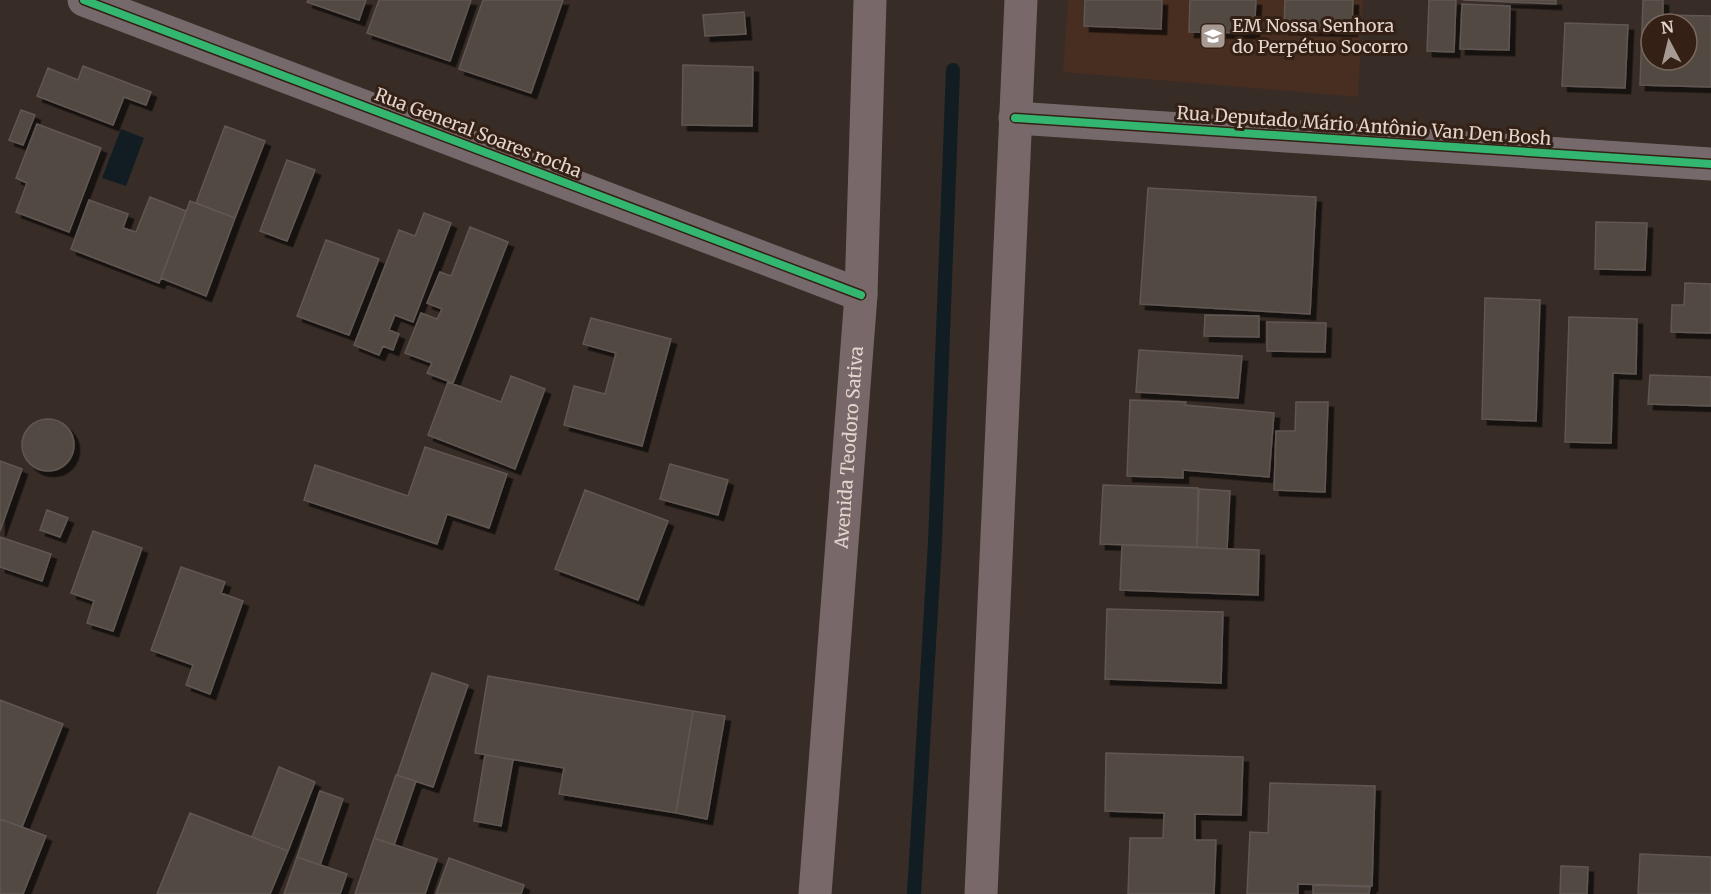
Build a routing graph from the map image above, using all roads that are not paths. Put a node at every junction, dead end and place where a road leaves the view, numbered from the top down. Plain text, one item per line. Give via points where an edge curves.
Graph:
1 (84, 0) edge
2 (870, 0) edge
3 (1021, 0) edge
4 (1015, 118) junction
5 (1711, 164) edge
6 (861, 295) junction
7 (815, 894) edge
8 (981, 894) edge

1 - 6 street, Rua General Soares rocha
2 - 6 main road, Avenida Teodoro Sativa
3 - 4 main road
4 - 5 street, Rua Deputado Mário Antônio Van Den Bosh
4 - 8 main road
6 - 7 main road, Avenida Teodoro Sativa

